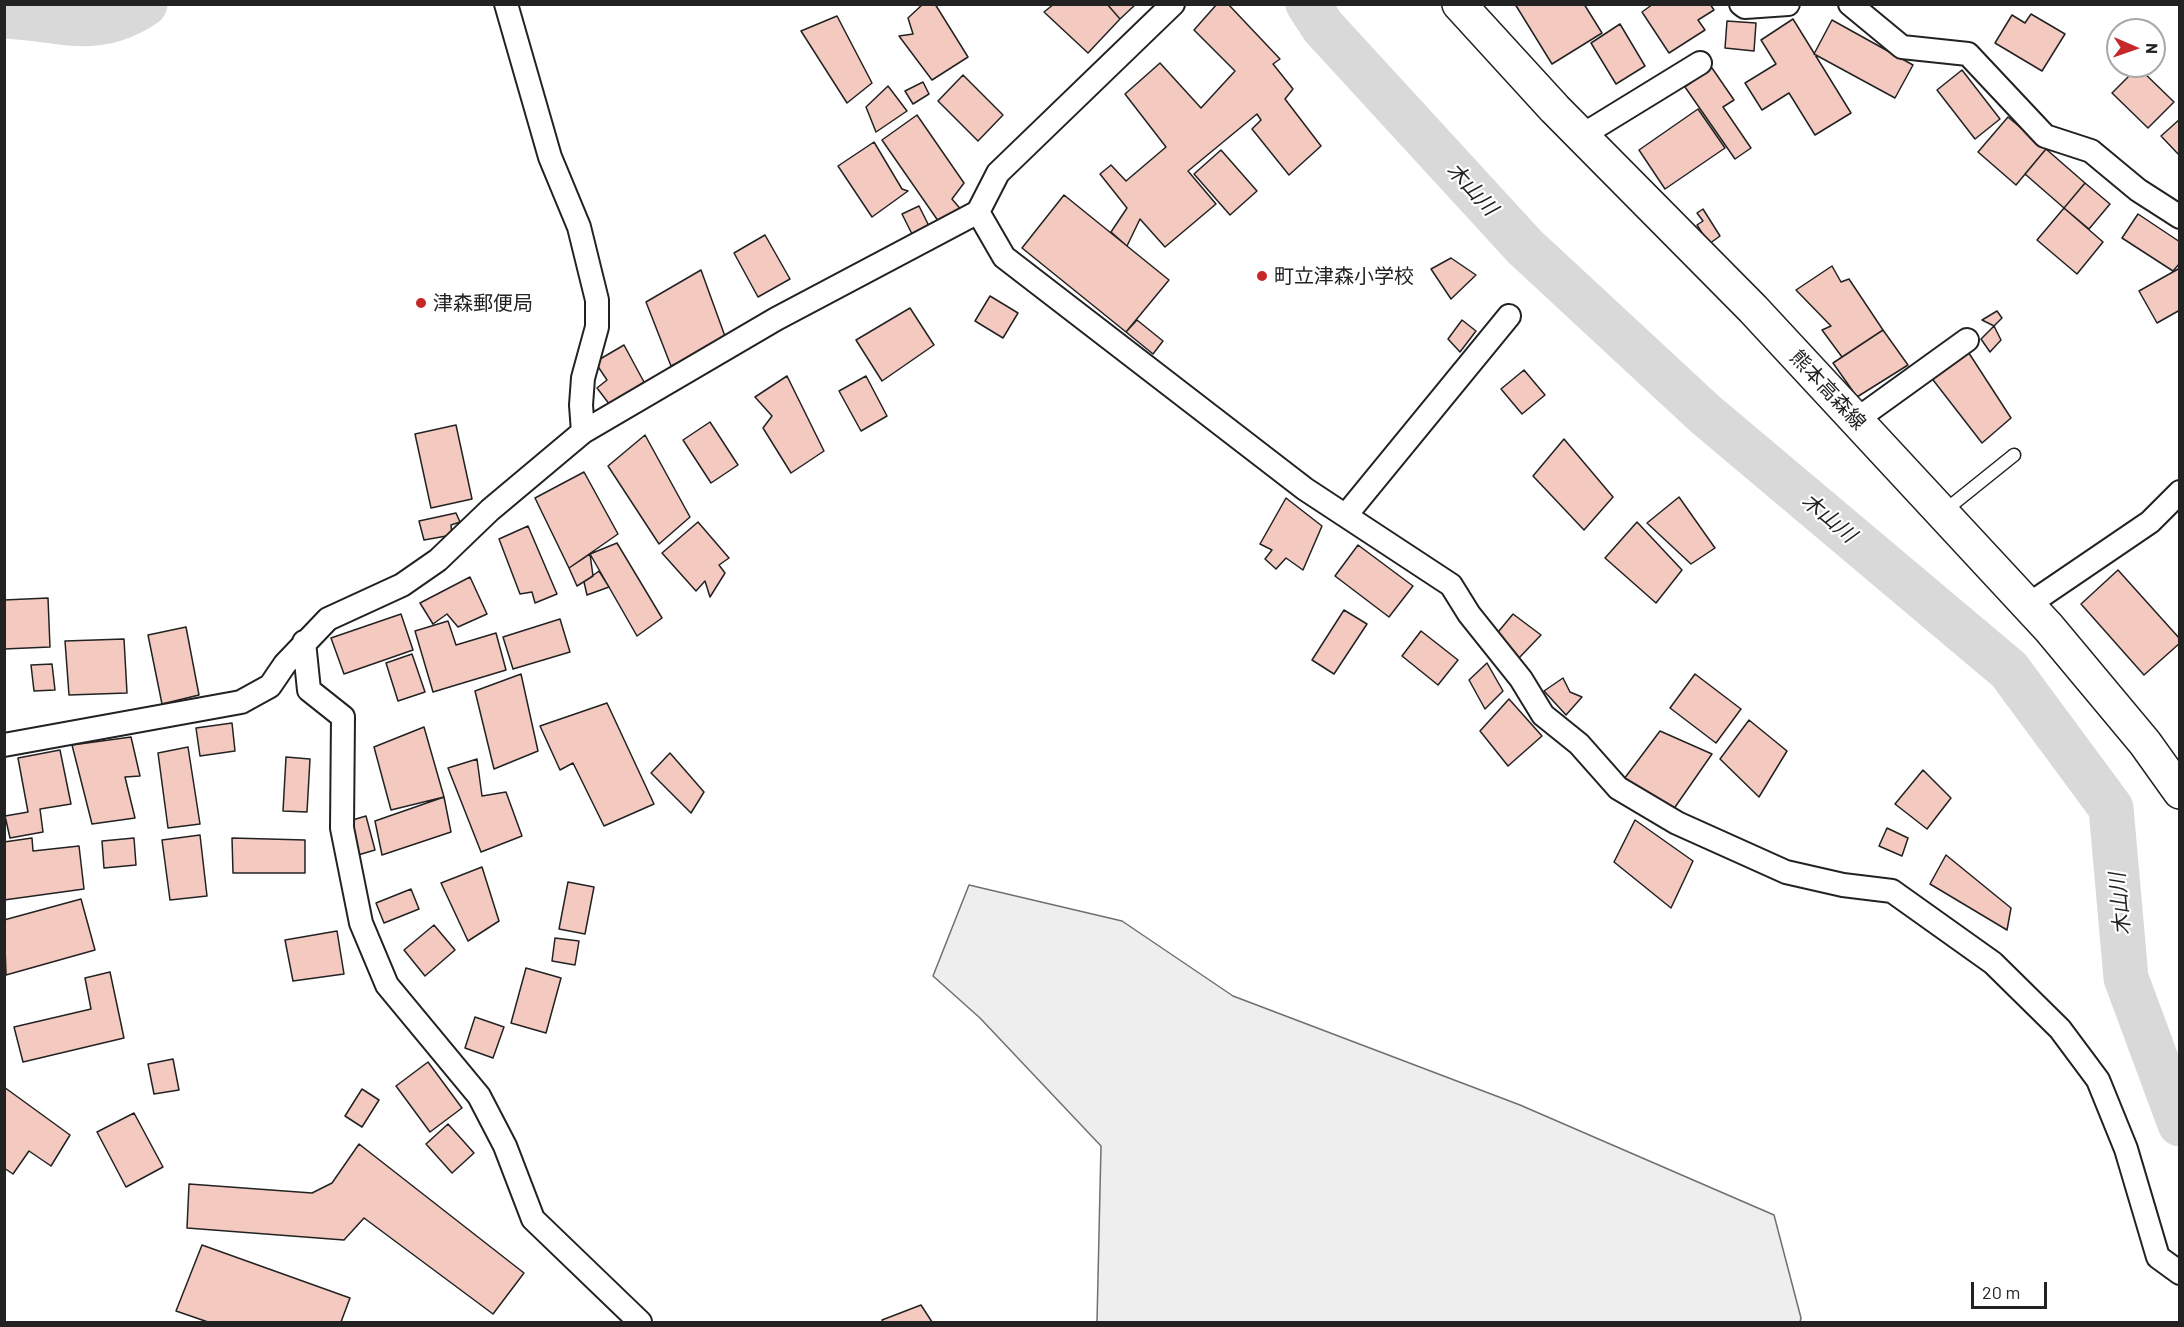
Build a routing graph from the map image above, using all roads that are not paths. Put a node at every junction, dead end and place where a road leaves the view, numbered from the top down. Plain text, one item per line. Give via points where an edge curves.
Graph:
1 (506, 4) edge
2 (1173, 4) edge
3 (1459, 4) edge
4 (1740, 4) edge
5 (1788, 4) edge
6 (1850, 4) edge
7 (1700, 63) dead end
8 (1581, 136) junction
9 (978, 212) junction
10 (2180, 217) edge
11 (1509, 316) dead end
12 (1967, 340) dead end
13 (1856, 420) junction
14 (583, 432) junction
15 (2014, 455) dead end
16 (2180, 492) edge
17 (1942, 512) junction
18 (1346, 515) junction
19 (2028, 605) junction
20 (304, 642) junction
21 (4, 745) edge
22 (2180, 792) edge
23 (2180, 1273) edge
24 (640, 1323) edge

1 - 14 street via 550,158 579,227 597,300 597,327 581,405
2 - 9 street via 998,173
3 - 8 main road, 熊本高森線
4 - 5 street
6 - 10 street via 1902,47 1968,54 2045,136 2091,150 2138,190
7 - 8 street
8 - 13 main road, 熊本高森線 via 1753,309
9 - 14 street via 776,319
9 - 18 street via 1004,257 1296,482
11 - 18 street
12 - 13 street
13 - 17 main road, 熊本高森線
14 - 20 street via 490,510 438,560 402,585 328,619
15 - 17 lane
16 - 19 street via 2150,522
17 - 19 main road, 熊本高森線
18 - 23 street via 1451,585 1543,715 1579,744 1618,788 1677,823 1786,872 1892,891 1993,963 2060,1029 2098,1080 2126,1149 2158,1257
19 - 22 main road, 熊本高森線 via 2145,743
20 - 21 street via 270,686 241,702
20 - 24 street via 309,690 343,717 342,828 361,923 387,985 478,1096 505,1146 533,1219

